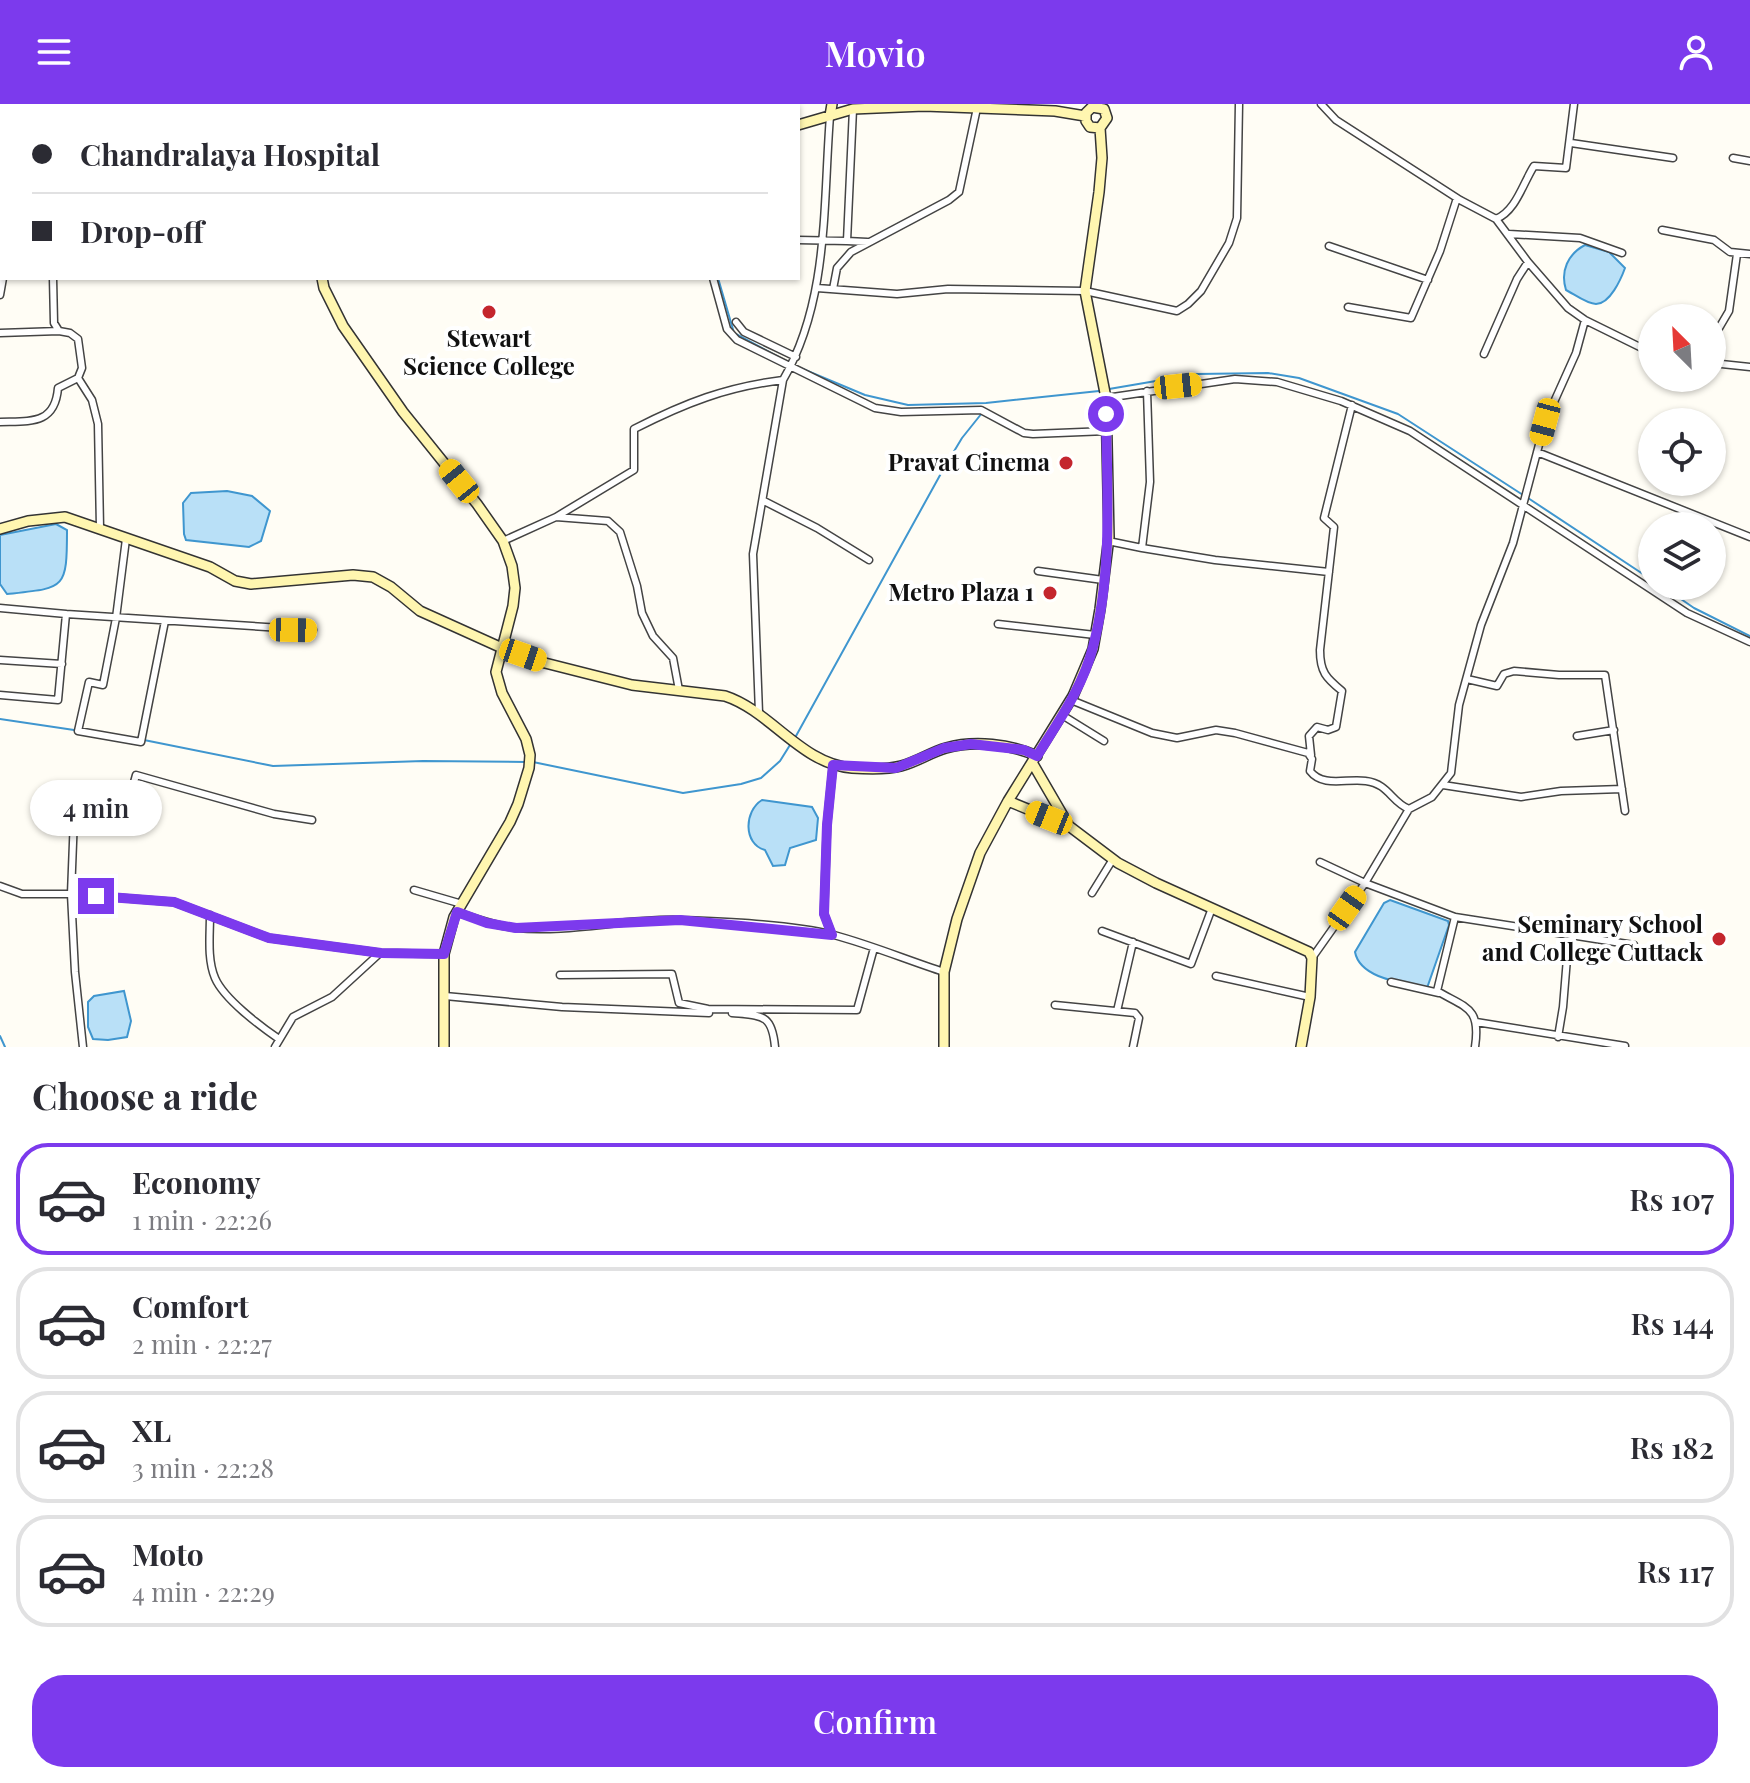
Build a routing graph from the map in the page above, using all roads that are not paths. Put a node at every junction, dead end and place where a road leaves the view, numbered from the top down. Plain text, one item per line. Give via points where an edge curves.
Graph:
1 (832, 104) edge
2 (1239, 104) edge
3 (1321, 104) edge
4 (1574, 104) edge
5 (850, 106) edge
6 (977, 106) edge
7 (1105, 106) edge
8 (1022, 108) edge
9 (830, 116) junction
10 (1085, 116) junction
11 (800, 124) edge
12 (1100, 128) junction
13 (1571, 143) junction
14 (1673, 158) dead end
15 (1733, 158) dead end
16 (1750, 161) edge
17 (1457, 198) junction
18 (1496, 219) junction
19 (1662, 230) dead end
20 (1509, 234) junction
21 (800, 240) edge
22 (821, 240) junction
23 (847, 241) junction
24 (871, 242) junction
25 (1329, 246) dead end
26 (1622, 253) dead end
27 (1737, 254) junction
28 (1750, 254) edge
29 (1528, 262) junction
30 (53, 280) edge
31 (322, 280) edge
32 (714, 280) edge
33 (1428, 280) junction
34 (817, 288) junction
35 (833, 289) junction
36 (1085, 291) junction
37 (1348, 307) dead end
38 (1726, 316) edge
39 (1585, 320) junction
40 (736, 322) dead end
41 (59, 331) junction
42 (0, 333) edge
43 (1638, 346) edge
44 (1484, 354) dead end
45 (796, 357) junction
46 (1726, 364) edge
47 (1750, 367) edge
48 (790, 368) junction
49 (78, 378) junction
50 (783, 380) junction
51 (1147, 391) junction
52 (1106, 395) junction
53 (1352, 405) junction
54 (0, 422) edge
55 (1107, 431) junction
56 (1537, 452) junction
57 (764, 501) junction
58 (1523, 503) junction
59 (556, 517) junction
60 (100, 528) junction
61 (0, 529) edge
62 (1750, 537) edge
63 (126, 539) junction
64 (503, 541) junction
65 (1108, 541) junction
66 (1142, 548) junction
67 (869, 560) dead end
68 (1038, 571) dead end
69 (1329, 572) junction
70 (1103, 580) junction
71 (0, 608) edge
72 (66, 614) junction
73 (116, 618) junction
74 (165, 621) junction
75 (998, 624) dead end
76 (313, 630) dead end
77 (1095, 635) junction
78 (1750, 642) edge
79 (502, 648) junction
80 (0, 660) edge
81 (62, 664) junction
82 (1467, 679) junction
83 (679, 690) junction
84 (0, 695) edge
85 (1071, 700) junction
86 (759, 713) junction
87 (1062, 715) junction
88 (1614, 730) junction
89 (1577, 736) dead end
90 (1104, 741) dead end
91 (1311, 755) junction
92 (1035, 760) junction
93 (833, 765) junction
94 (1443, 785) junction
95 (1622, 789) junction
96 (1008, 801) junction
97 (1409, 809) junction
98 (1625, 811) dead end
99 (312, 820) dead end
100 (1069, 826) junction
101 (1113, 859) junction
102 (1320, 862) dead end
103 (1365, 883) junction
104 (0, 886) edge
105 (414, 890) dead end
106 (1092, 893) dead end
107 (71, 894) junction
108 (460, 908) junction
109 (1212, 908) junction
110 (210, 915) junction
111 (1455, 917) junction
112 (1102, 931) dead end
113 (1569, 934) junction
114 (832, 935) junction
115 (1133, 942) junction
116 (1634, 945) dead end
117 (874, 948) junction
118 (381, 953) junction
119 (444, 954) junction
120 (1312, 958) junction
121 (944, 972) junction
122 (560, 975) dead end
123 (1216, 976) dead end
124 (1391, 982) dead end
125 (1439, 993) junction
126 (445, 996) junction
127 (1310, 997) junction
128 (1055, 1005) dead end
129 (1117, 1011) junction
130 (1476, 1022) junction
131 (1558, 1037) junction
132 (279, 1039) junction
133 (1625, 1046) edge
134 (83, 1047) edge
135 (275, 1047) edge
136 (444, 1047) edge
137 (775, 1047) edge
138 (944, 1047) edge
139 (1133, 1047) edge
140 (1301, 1047) edge
141 (1475, 1047) edge

1 - 9 street
2 - 36 street via 1237,218 1201,291 1177,311
3 - 17 street via 1336,120
4 - 13 street
5 - 6 street
5 - 9 street
5 - 23 street
6 - 8 street
6 - 24 street via 959,192
7 - 10 street via 1092,107
7 - 12 street via 1107,120
8 - 10 street
9 - 11 street
9 - 22 street
10 - 12 street via 1090,127
12 - 36 street via 1099,192
13 - 14 street
13 - 18 street via 1566,168 1534,166 1514,204
15 - 16 street
17 - 18 street
17 - 33 street
18 - 20 street
19 - 27 street via 1714,240
20 - 26 street via 1580,238
20 - 29 street
21 - 22 street
22 - 23 street
22 - 34 street
23 - 24 street
24 - 35 street via 851,252 837,268
25 - 33 street
27 - 28 street
27 - 38 street
29 - 39 street
29 - 44 street
30 - 41 street via 54,323
31 - 64 street via 343,326 379,380
32 - 48 street via 732,335
33 - 37 street via 1411,318
34 - 35 street
34 - 45 street
35 - 36 street via 897,294
36 - 52 street
39 - 43 street
39 - 56 street
40 - 45 street via 744,332
41 - 42 street
41 - 49 street via 78,339
45 - 48 street
46 - 47 street
48 - 50 street
48 - 55 street via 875,408 981,410 1033,434
49 - 54 street via 58,388 57,405 50,414
49 - 60 street via 92,400 98,424
50 - 57 street
50 - 59 street via 683,404 634,429 634,470
51 - 52 street
51 - 53 street via 1235,379 1303,388
51 - 66 street via 1150,482
52 - 55 street
53 - 58 street via 1410,431
53 - 69 street via 1324,518 1334,527
55 - 65 street
56 - 58 street
56 - 62 street
57 - 67 street
57 - 86 street via 753,554
58 - 78 street via 1687,613
58 - 82 street
59 - 64 street
59 - 83 street via 608,521 620,532 642,613 673,658
60 - 61 street via 65,517
60 - 63 street
63 - 73 street
63 - 79 street via 251,584 373,577 420,611
64 - 79 street via 515,588
65 - 66 street
65 - 70 street
66 - 69 street
68 - 70 street
69 - 91 street via 1320,667 1342,691 1336,727 1317,727 1309,736
70 - 77 street
71 - 72 street
72 - 73 street
72 - 81 street
73 - 74 street
73 - 74 street via 103,685 89,682 78,731 141,742
74 - 76 street
75 - 77 street
77 - 85 street
79 - 83 street via 632,685
79 - 108 street via 496,672 526,739 529,768 510,822
80 - 81 street
81 - 84 street via 58,700
82 - 88 street via 1497,686 1507,672 1601,674 1607,679
82 - 94 street via 1451,773
83 - 86 street via 725,696
85 - 87 street
85 - 91 street via 1152,733 1177,738 1216,730
86 - 93 street via 788,739
87 - 90 street
87 - 92 street
88 - 89 street
88 - 95 street
91 - 97 street via 1314,776 1378,783
92 - 93 street via 1024,750 971,744 944,748 896,768
92 - 96 street
92 - 100 street
93 - 114 street via 824,914
94 - 95 street via 1521,797
94 - 97 street
95 - 98 street
96 - 100 street
96 - 121 street via 980,853
97 - 103 street
99 - 107 street via 136,775 127,808 89,809 74,817
100 - 101 street
101 - 106 street
101 - 109 street
102 - 103 street
103 - 111 street
103 - 120 street
104 - 107 street via 22,894
105 - 108 street
107 - 110 street via 174,902
107 - 134 street
108 - 114 street via 487,923 516,928 680,920
108 - 119 street
109 - 115 street via 1191,964
109 - 120 street via 1296,944
110 - 118 street via 269,938
110 - 132 street via 211,960 218,983
111 - 113 street
111 - 125 street
112 - 115 street
113 - 116 street
113 - 131 street
114 - 117 street
115 - 129 street
117 - 121 street
117 - 122 street via 857,1010 708,1009 679,1003 672,974
118 - 119 street
118 - 132 street via 332,997 293,1017
119 - 126 street
120 - 127 street
121 - 138 street
123 - 127 street
124 - 125 street
125 - 130 street via 1464,1005
126 - 136 street
126 - 137 street via 763,1017 773,1027
127 - 140 street
128 - 129 street
129 - 139 street via 1139,1018
130 - 131 street
130 - 141 street
131 - 133 street
132 - 135 street

